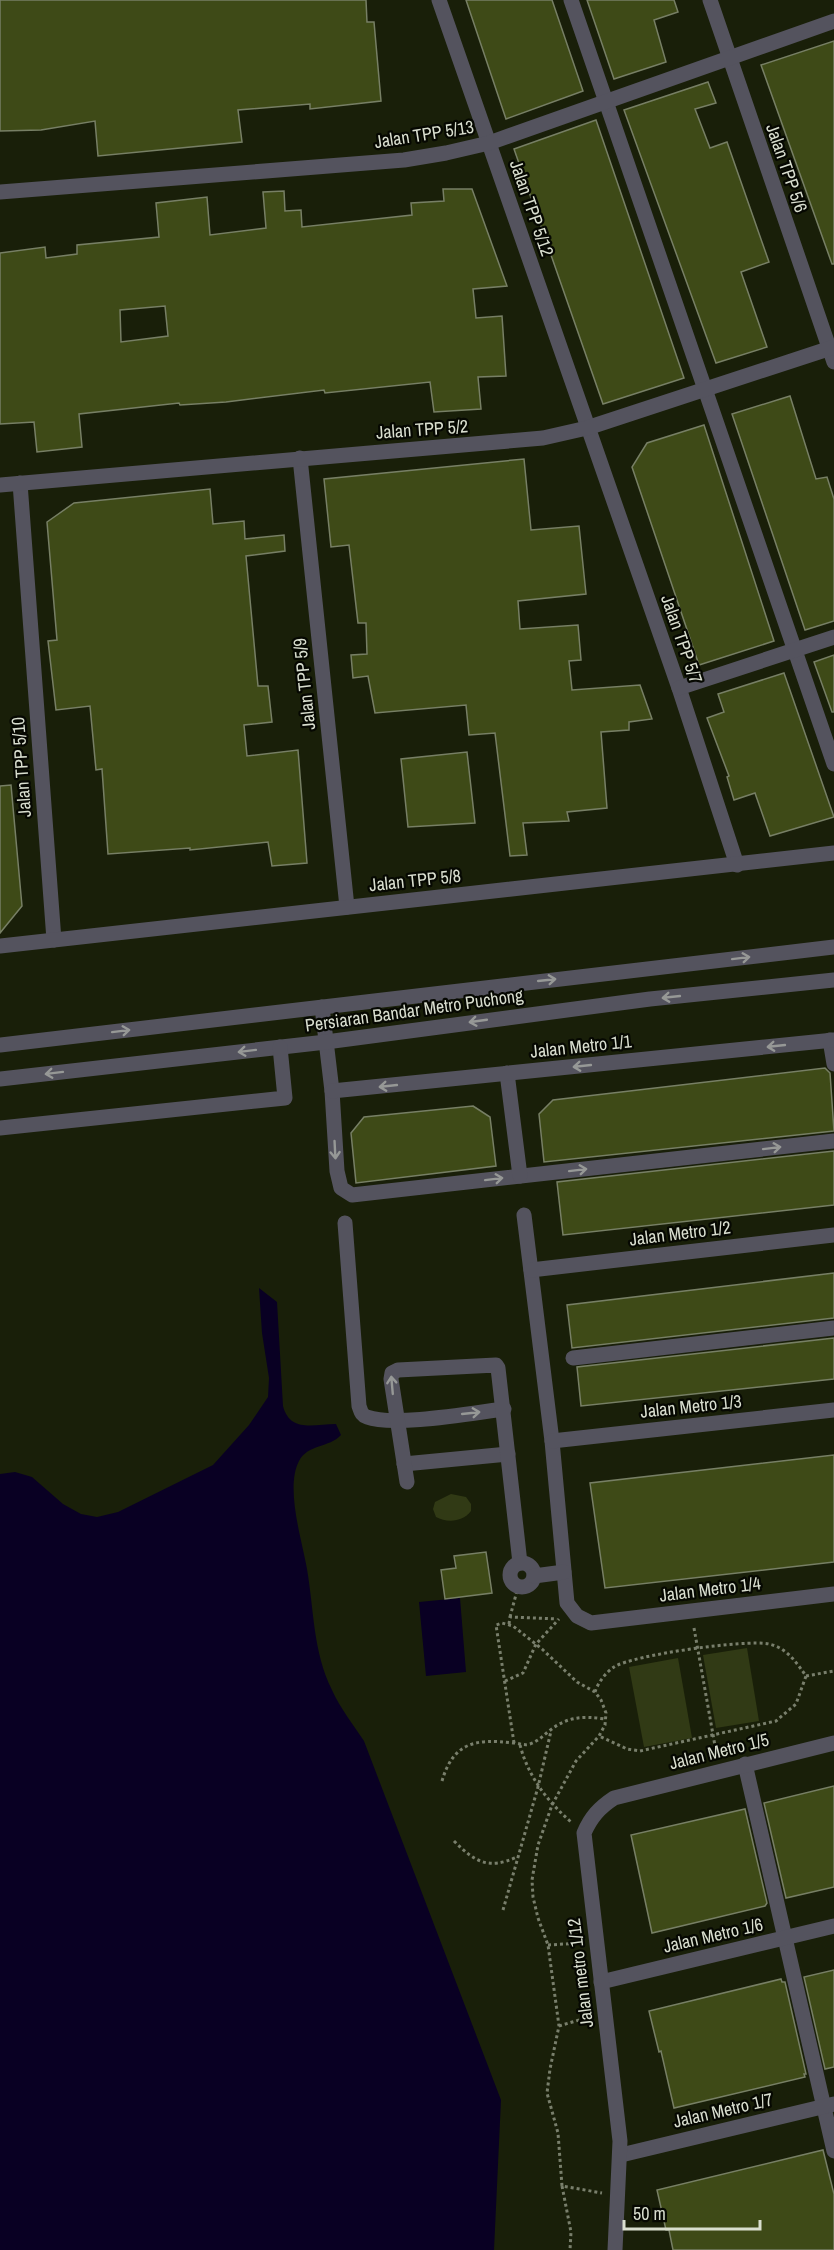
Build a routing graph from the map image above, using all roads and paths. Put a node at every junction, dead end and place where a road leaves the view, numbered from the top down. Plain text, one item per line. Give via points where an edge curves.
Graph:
1 (439, 0) edge
2 (571, 0) edge
3 (710, 0) edge
4 (834, 21) edge
5 (729, 59) junction
6 (606, 102) junction
7 (489, 142) junction
8 (0, 192) edge
9 (832, 352) edge
10 (706, 390) junction
11 (587, 428) junction
12 (300, 458) junction
13 (20, 483) junction
14 (0, 485) edge
15 (834, 637) edge
16 (795, 650) junction
17 (679, 688) junction
18 (834, 764) edge
19 (834, 853) edge
20 (737, 865) junction
21 (347, 907) junction
22 (54, 940) junction
23 (0, 946) edge
24 (834, 947) edge
25 (834, 980) edge
26 (322, 1007) junction
27 (832, 1040) edge
28 (326, 1042) junction
29 (0, 1045) edge
30 (280, 1047) junction
31 (834, 1064) edge
32 (507, 1073) junction
33 (0, 1079) edge
34 (332, 1091) junction
35 (0, 1128) edge
36 (834, 1141) edge
37 (520, 1176) junction
38 (524, 1215) dead end
39 (345, 1223) dead end
40 (834, 1235) edge
41 (531, 1270) junction
42 (834, 1328) edge
43 (573, 1358) dead end
44 (504, 1409) junction
45 (834, 1410) edge
46 (397, 1421) junction
47 (552, 1441) junction
48 (508, 1454) junction
49 (404, 1464) junction
50 (407, 1482) dead end
51 (520, 1563) junction
52 (564, 1572) junction
53 (534, 1576) junction
54 (518, 1587) junction
55 (834, 1594) edge
56 (573, 1610) junction
57 (692, 1611) junction
58 (510, 1617) junction
59 (559, 1619) junction
60 (509, 1624) junction
61 (536, 1644) junction
62 (696, 1649) junction
63 (834, 1671) edge
64 (806, 1676) junction
65 (505, 1681) junction
66 (595, 1692) junction
67 (605, 1719) junction
68 (551, 1730) junction
69 (599, 1736) junction
70 (712, 1736) junction
71 (514, 1743) junction
72 (834, 1743) edge
73 (520, 1745) junction
74 (745, 1764) junction
75 (720, 1770) junction
76 (442, 1781) dead end
77 (538, 1787) junction
78 (552, 1805) junction
79 (584, 1833) junction
80 (454, 1841) dead end
81 (517, 1857) junction
82 (503, 1910) dead end
83 (834, 1926) edge
84 (785, 1938) junction
85 (596, 1941) junction
86 (548, 1945) junction
87 (601, 1982) junction
88 (604, 2013) junction
89 (559, 2026) junction
90 (829, 2105) edge
91 (834, 2151) edge
92 (621, 2155) junction
93 (562, 2186) junction
94 (618, 2196) junction
95 (570, 2250) edge
96 (615, 2250) edge

1 - 7 street, Jalan TPP 5/12
2 - 6 street
3 - 5 street, Jalan TPP 5/6
4 - 5 street, Jalan TPP 5/13
5 - 6 street, Jalan TPP 5/13
5 - 9 street, Jalan TPP 5/6
6 - 7 street, Jalan TPP 5/13
6 - 10 street
7 - 8 street, Jalan TPP 5/13 via 404,160
7 - 11 street, Jalan TPP 5/12
9 - 10 street, Jalan TPP 5/2
10 - 11 street, Jalan TPP 5/2
10 - 16 street
11 - 12 street, Jalan TPP 5/2 via 522,440
11 - 17 street, Jalan TPP 5/7
12 - 13 street, Jalan TPP 5/2
12 - 21 street, Jalan TPP 5/9
13 - 14 street, Jalan TPP 5/2
13 - 22 street, Jalan TPP 5/10
15 - 16 street
16 - 17 street
16 - 18 street
17 - 20 street, Jalan TPP 5/7
19 - 20 street, Jalan TPP 5/8
20 - 21 street, Jalan TPP 5/8
21 - 22 street, Jalan TPP 5/8
22 - 23 street, Jalan TPP 5/8
26 -> 24 street, Persiaran Bandar Metro Puchong
25 -> 28 street, Persiaran Bandar Metro Puchong via 650,999
26 - 28 street
29 -> 26 street, Persiaran Bandar Metro Puchong
27 - 31 street
27 -> 32 street, Jalan Metro 1/1
28 - 30 street, Persiaran Bandar Metro Puchong
28 - 34 street
30 -> 33 street, Persiaran Bandar Metro Puchong
30 - 35 street via 285,1098
32 -> 34 street, Jalan Metro 1/1
32 - 37 street
34 -> 37 street via 337,1171 341,1188 352,1195
37 -> 36 street
38 - 41 street
39 - 46 street via 359,1406 367,1418
40 - 41 street, Jalan Metro 1/2
41 - 47 street
42 - 43 street
46 -> 44 street
46 -> 44 street via 391,1379 398,1370 496,1365
44 - 48 street
45 - 47 street, Jalan Metro 1/3
46 - 49 street
47 - 52 street
48 - 49 street
48 - 51 street
49 - 50 street
51 - 53 street via 531,1567
51 - 54 street via 510,1576
52 - 53 street
52 - 56 street via 567,1603
53 - 54 street via 527,1587
54 - 58 path
55 - 57 street, Jalan Metro 1/4
56 - 57 street, Jalan Metro 1/4 via 591,1623
56 - 59 path
57 - 62 path
58 - 59 path
58 - 60 path
59 - 61 path
60 - 61 path
60 - 65 path via 496,1625
61 - 65 path via 523,1674
61 - 66 path
62 - 64 path via 768,1644 784,1650
62 - 66 path via 627,1660 612,1668
62 - 70 path
63 - 64 path
64 - 70 path via 796,1704 776,1721
65 - 71 path
66 - 67 path
67 - 68 path via 570,1718
67 - 69 path
68 - 73 path via 535,1742
68 - 77 path
69 - 70 path via 640,1751
69 - 78 path via 576,1761
70 - 75 path
71 - 73 path
71 - 76 path via 471,1743 457,1751
72 - 74 street, Jalan Metro 1/5
73 - 77 path
74 - 75 street, Jalan Metro 1/5
74 - 84 street
75 - 79 street, Jalan Metro 1/5 via 614,1798 590,1819
77 - 78 path
77 - 81 path
78 - 79 path
78 - 86 path via 538,1845 532,1880 538,1918
79 - 85 street, Jalan metro 1/12
80 - 81 path via 483,1862 493,1864
81 - 82 path
83 - 84 street, Jalan Metro 1/6
84 - 87 street, Jalan Metro 1/6
84 - 90 street
85 - 86 path
85 - 87 street, Jalan metro 1/12
86 - 89 path
87 - 88 street, Jalan metro 1/12
88 - 89 path
88 - 92 street, Jalan metro 1/12
89 - 93 path via 547,2093 558,2133
90 - 91 street
90 - 92 street, Jalan Metro 1/7
92 - 94 street
93 - 94 path
93 - 95 path via 571,2232
94 - 96 street

